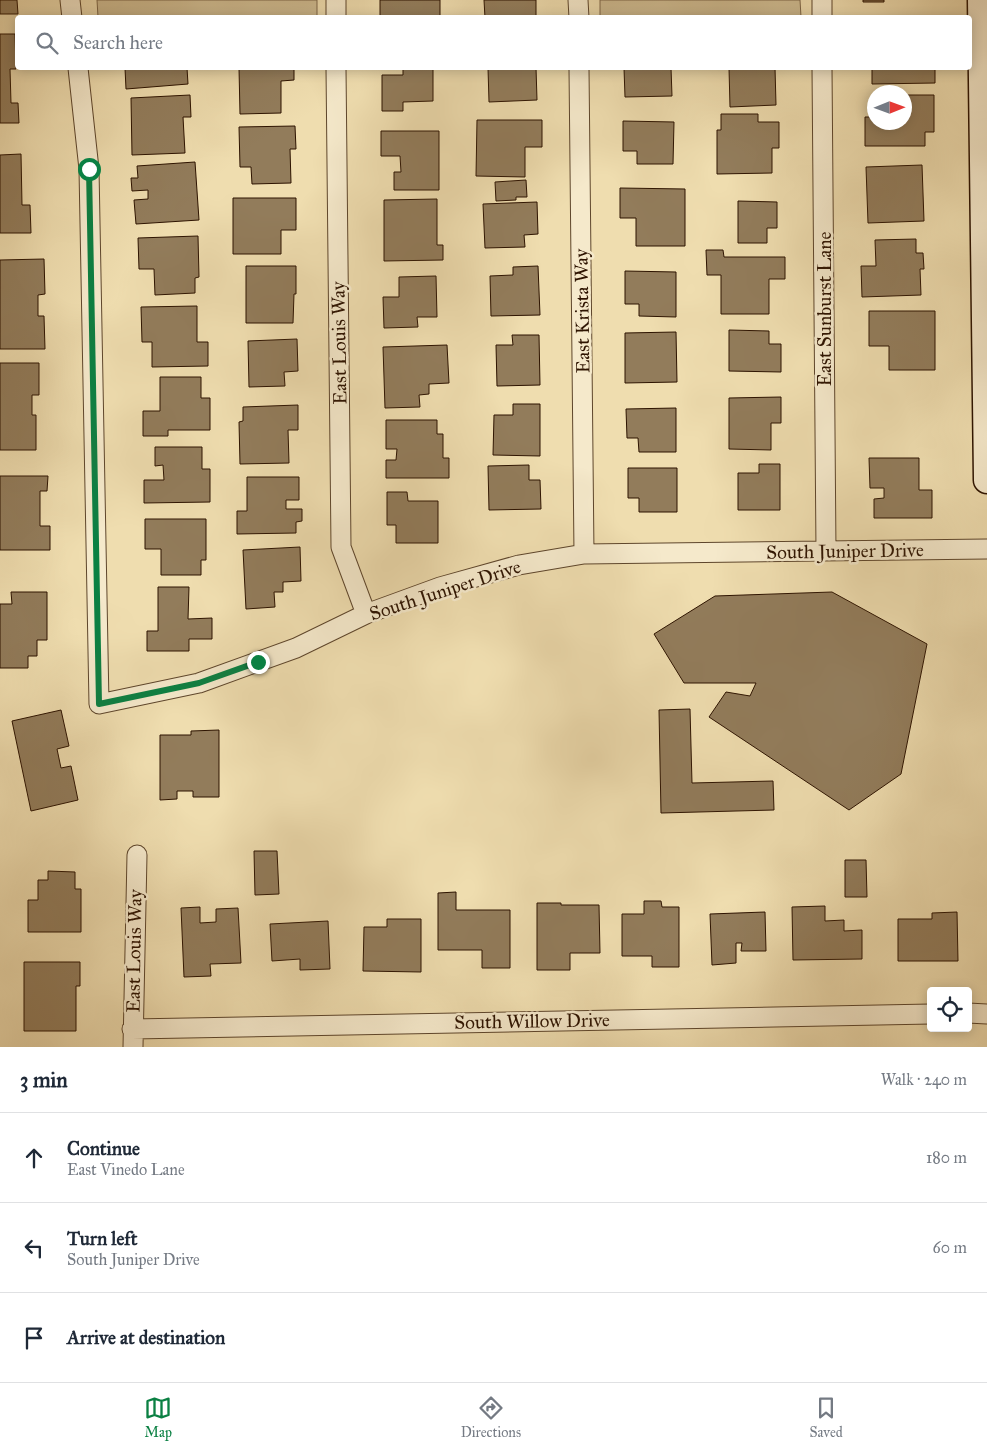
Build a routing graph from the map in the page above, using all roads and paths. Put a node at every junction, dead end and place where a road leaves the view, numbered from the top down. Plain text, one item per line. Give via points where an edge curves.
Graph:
1 (70, 0) edge
2 (336, 0) edge
3 (578, 0) edge
4 (822, 0) edge
5 (981, 0) edge
6 (72, 15) edge
7 (336, 15) edge
8 (578, 15) edge
9 (822, 15) edge
10 (78, 70) edge
11 (336, 70) edge
12 (579, 70) edge
13 (822, 70) edge
14 (987, 480) edge
15 (987, 549) edge
16 (826, 551) junction
17 (584, 554) junction
18 (366, 614) junction
19 (136, 855) dead end
20 (972, 1013) edge
21 (927, 1014) edge
22 (987, 1014) edge
23 (133, 1038) edge

1 - 6 street
2 - 7 street
3 - 8 street
4 - 9 street
5 - 14 main road
10 - 18 street, South Juniper Drive via 89,169 99,704 199,683 296,648
11 - 18 street, East Louis Way via 341,547
12 - 17 street, East Krista Way
13 - 16 street, East Sunburst Lane
15 - 16 street, South Juniper Drive
16 - 17 street, South Juniper Drive
17 - 18 street, South Juniper Drive via 510,567 440,587
19 - 23 street, East Louis Way
20 - 22 street
21 - 23 street, South Willow Drive

